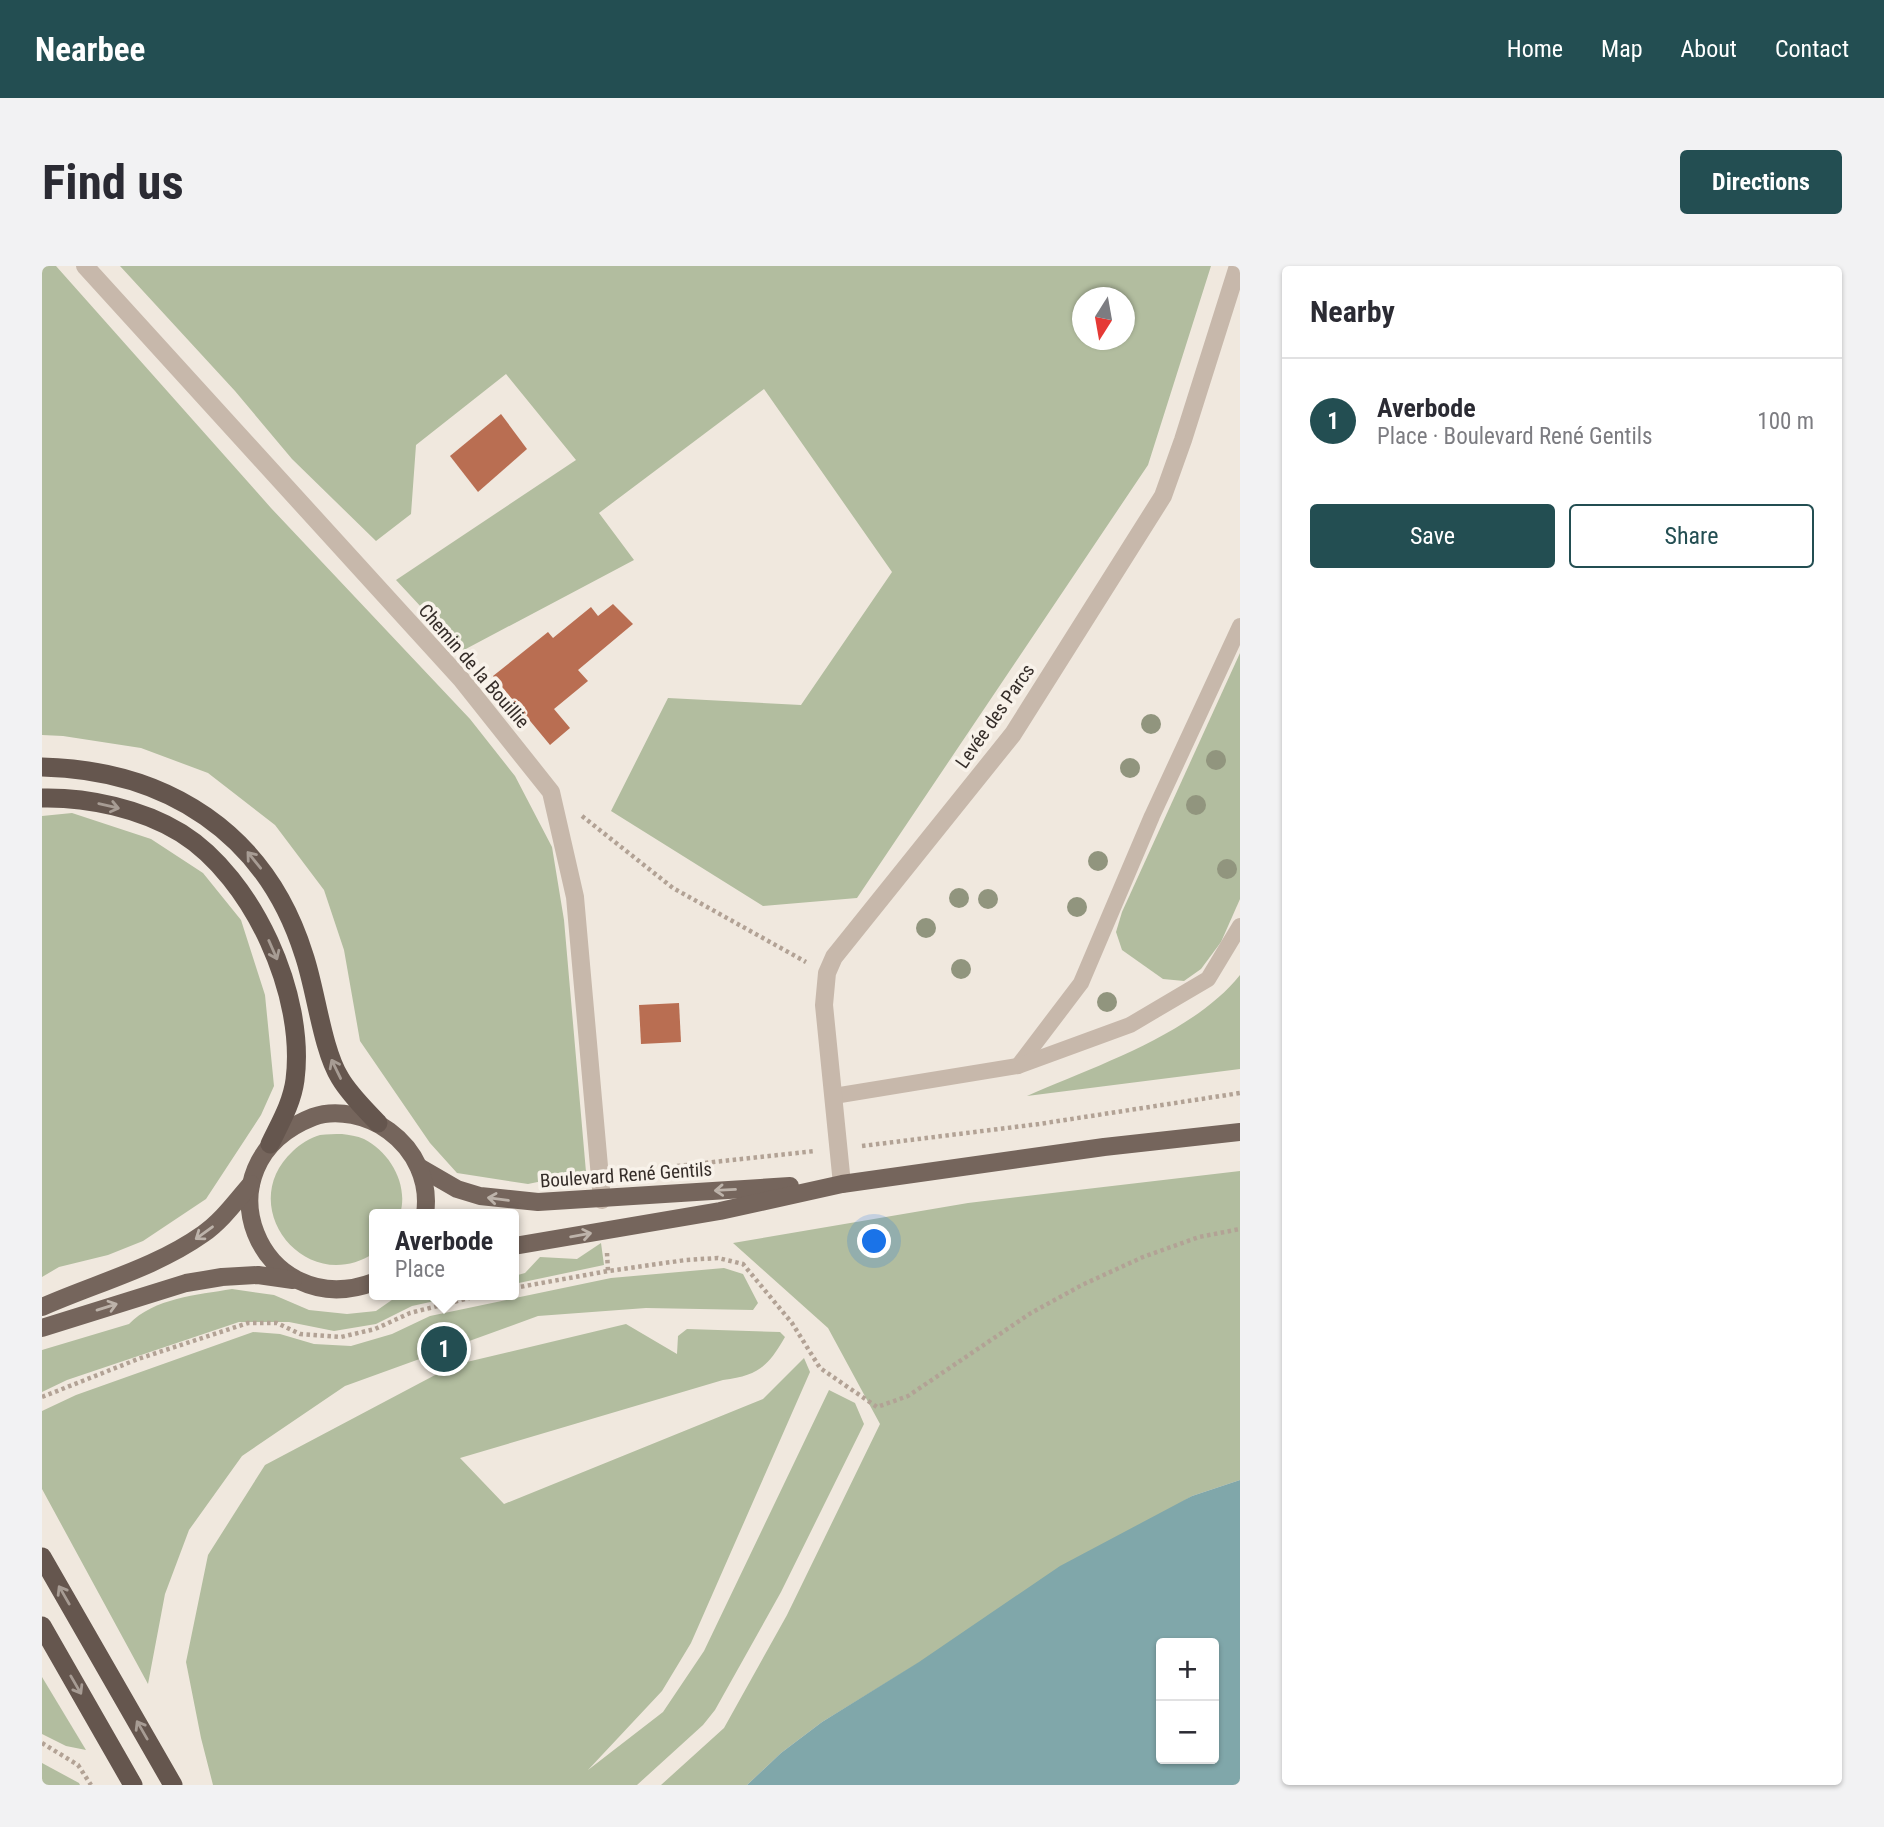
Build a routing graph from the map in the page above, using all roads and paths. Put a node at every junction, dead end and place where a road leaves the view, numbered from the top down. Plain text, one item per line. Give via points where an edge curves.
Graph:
1 (85, 266) edge
2 (1238, 266) edge
3 (1240, 626) edge
4 (42, 767) edge
5 (551, 792) junction
6 (42, 798) edge
7 (1240, 926) edge
8 (827, 973) junction
9 (1018, 1066) junction
10 (1240, 1093) edge
11 (834, 1096) junction
12 (378, 1123) junction
13 (1240, 1132) edge
14 (270, 1144) junction
15 (839, 1149) junction
16 (419, 1167) junction
17 (666, 1167) dead end
18 (251, 1184) junction
19 (842, 1184) junction
20 (602, 1200) junction
21 (425, 1209) edge
22 (1240, 1228) edge
23 (519, 1245) edge
24 (298, 1281) junction
25 (369, 1283) edge
26 (519, 1288) edge
27 (461, 1300) edge
28 (42, 1307) edge
29 (42, 1328) edge
30 (42, 1397) edge
31 (42, 1557) edge
32 (42, 1626) edge
33 (42, 1743) edge
34 (92, 1785) edge
35 (133, 1785) edge
36 (173, 1785) edge

1 - 5 street, Chemin de la Bouillie via 461,679
2 - 8 street, Levée des Parcs via 1163,496 1013,734 834,957
3 - 9 lane via 1081,983
12 -> 4 highway via 339,1077 293,923 237,840 181,799 147,784 71,767
5 - 8 path via 673,888
5 - 20 street, Chemin de la Bouillie via 575,897
6 -> 14 highway via 110,806 145,816 181,833 237,887 276,958 289,998 295,1040 296,1079
7 - 9 lane via 1208,979 1130,1025
8 - 11 street, Levée des Parcs via 824,1005
9 - 11 lane
10 - 15 path
11 - 15 street, Levée des Parcs
12 - 14 main road via 350,1114 321,1114 293,1125
12 - 16 main road via 403,1141
13 - 19 main road, Boulevard René Gentils
14 - 18 main road
15 - 17 path
15 - 19 street, Levée des Parcs
20 -> 16 main road, Boulevard René Gentils via 538,1202 480,1196 457,1189
16 - 21 main road
18 - 24 main road via 249,1203 258,1240 281,1270
18 -> 28 main road via 225,1215 187,1244
19 -> 20 main road, Boulevard René Gentils
23 -> 19 main road, Boulevard René Gentils via 720,1211
22 - 26 path via 1143,1257 1082,1285 908,1396 877,1407 820,1368 792,1323 743,1264 718,1258 686,1260
24 - 25 main road via 321,1289 347,1290
29 -> 24 main road via 186,1283 258,1276
27 - 30 path via 341,1337 300,1334 277,1323 248,1323
36 -> 31 highway
32 -> 35 highway
33 - 34 path via 78,1765

